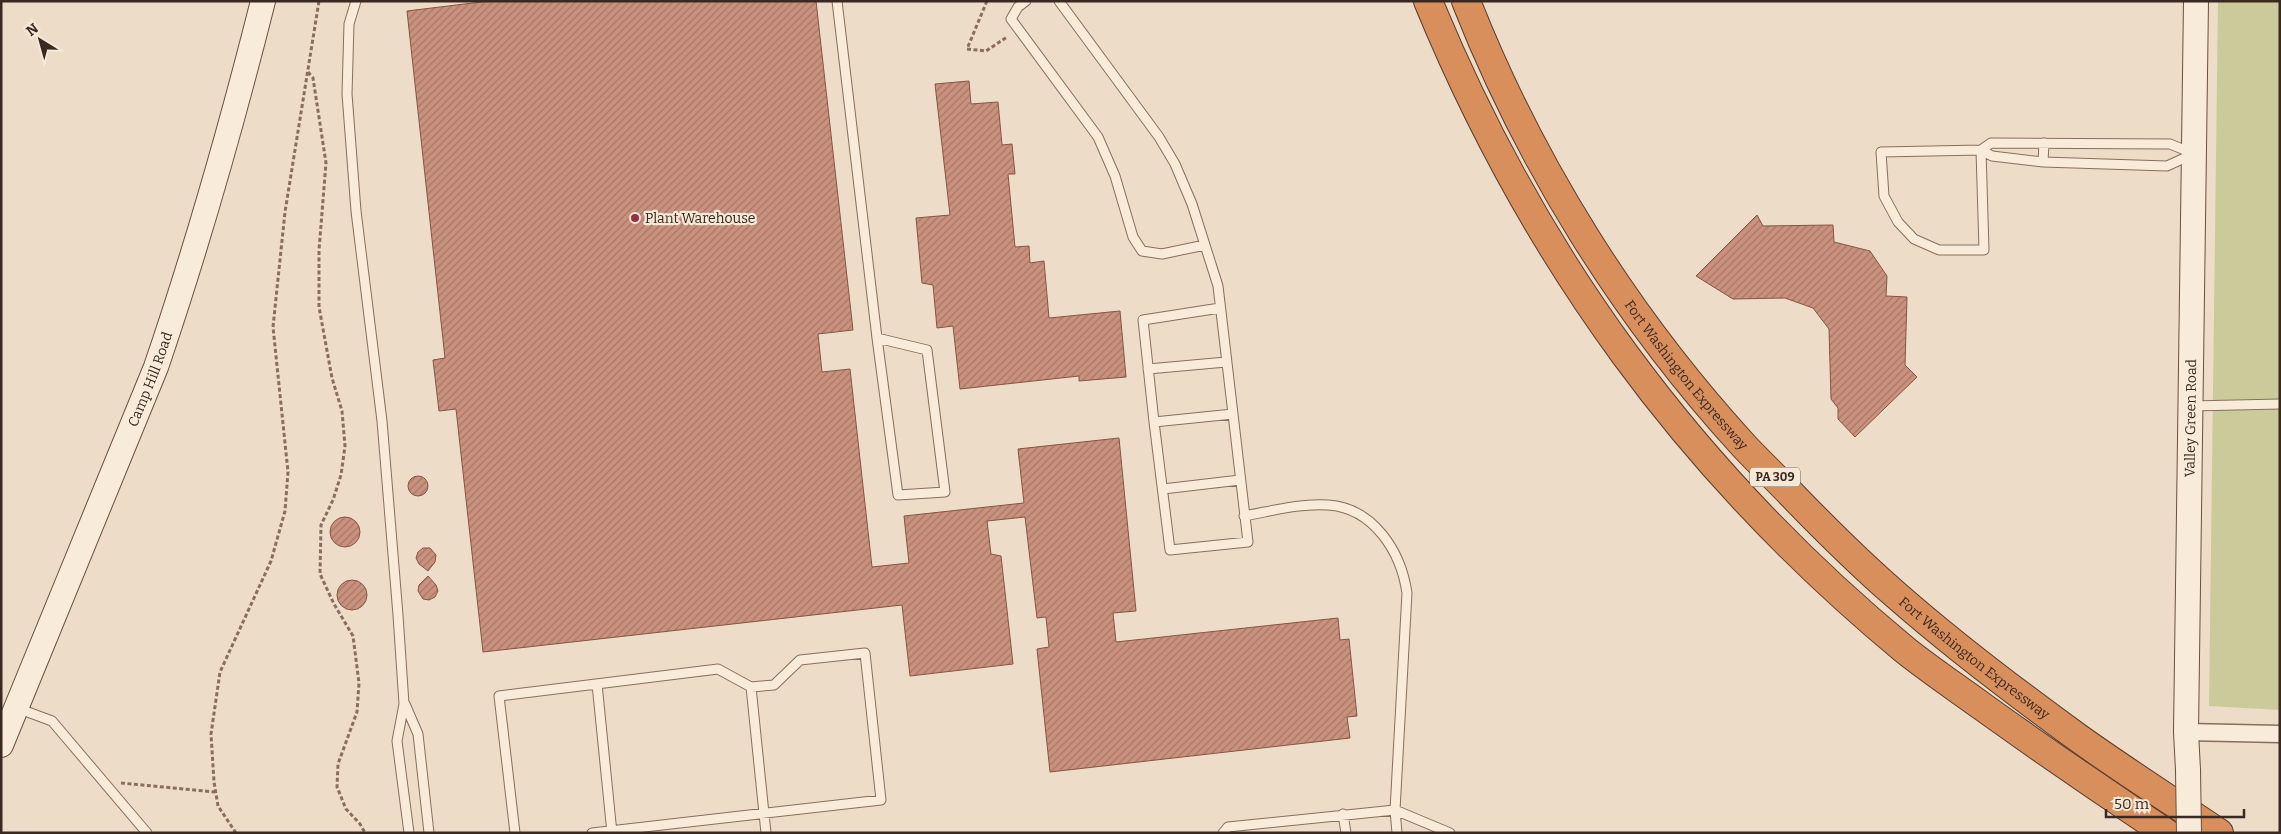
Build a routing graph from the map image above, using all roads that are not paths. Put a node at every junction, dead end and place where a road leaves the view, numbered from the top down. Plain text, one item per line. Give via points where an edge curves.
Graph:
1 (263, 1) edge
2 (356, 1) edge
3 (837, 1) edge
4 (1026, 1) edge
5 (1059, 1) edge
6 (1428, 1) edge
7 (1466, 1) edge
8 (2196, 1) edge
9 (2044, 143) junction
10 (1981, 150) junction
11 (2194, 154) junction
12 (2043, 162) junction
13 (1205, 245) junction
14 (1220, 308) junction
15 (877, 338) junction
16 (1226, 362) junction
17 (1148, 368) junction
18 (2280, 404) edge
19 (2190, 406) junction
20 (1232, 414) junction
21 (1154, 422) junction
22 (1240, 480) junction
23 (1163, 489) junction
24 (1244, 516) junction
25 (597, 684) junction
26 (751, 687) junction
27 (404, 704) junction
28 (17, 708) junction
29 (2186, 732) junction
30 (2280, 734) edge
31 (1, 746) edge
32 (1395, 810) junction
33 (764, 813) junction
34 (1343, 814) junction
35 (612, 832) edge
36 (147, 833) edge
37 (408, 833) edge
38 (429, 833) edge
39 (516, 833) edge
40 (592, 833) edge
41 (766, 833) edge
42 (1223, 833) edge
43 (1346, 833) edge
44 (1397, 833) edge
45 (1450, 833) edge
46 (2166, 833) edge
47 (2188, 833) edge
48 (2220, 833) edge

1 - 28 street, Camp Hill Road via 156,368
2 - 27 lane via 348,24 347,94 356,211 382,421
3 - 15 lane
4 - 13 lane via 1011,19 1098,138 1116,176 1133,237 1142,251 1162,254
5 - 13 lane via 1160,137 1192,204
6 - 46 highway, PA 309 via 1472,101 1554,252 1623,354 1705,455 1823,577 1908,652
7 - 48 highway, Fort Washington Expressway / PA 309 via 1507,96 1578,226 1643,321 1744,446 1895,595 2078,738
8 - 11 street, Valley Green Road
9 - 10 lane via 1990,143
9 - 11 lane via 2170,144
9 - 12 lane
10 - 10 lane via 1881,152 1884,196 1898,222 1914,239 1939,250 1984,250
10 - 12 lane via 1992,156
11 - 12 lane via 2167,166
11 - 19 street, Valley Green Road
13 - 14 lane via 1218,286
14 - 16 lane
14 - 17 lane via 1143,320
15 - 15 lane via 898,495 945,492 927,350
16 - 17 lane
16 - 20 lane
17 - 21 lane
18 - 19 lane
19 - 29 street, Valley Green Road
20 - 21 lane
20 - 22 lane
21 - 23 lane
22 - 23 lane
22 - 24 lane
23 - 24 lane via 1170,550 1248,542
24 - 32 lane via 1300,505 1330,505 1350,510 1365,519 1380,532 1396,554 1407,593
25 - 26 lane via 718,669
25 - 35 lane
25 - 39 lane via 499,696
26 - 33 lane
26 - 33 lane via 774,685 800,660 865,653 881,800
27 - 37 lane via 397,741
27 - 38 lane via 418,734
28 - 31 street, Camp Hill Road
28 - 36 lane via 52,721
29 - 30 street
29 - 47 street, Valley Green Road, bridge
32 - 34 lane
32 - 44 lane
32 - 45 lane
33 - 35 lane
33 - 41 lane
34 - 42 lane via 1228,827
34 - 43 lane
35 - 40 lane

